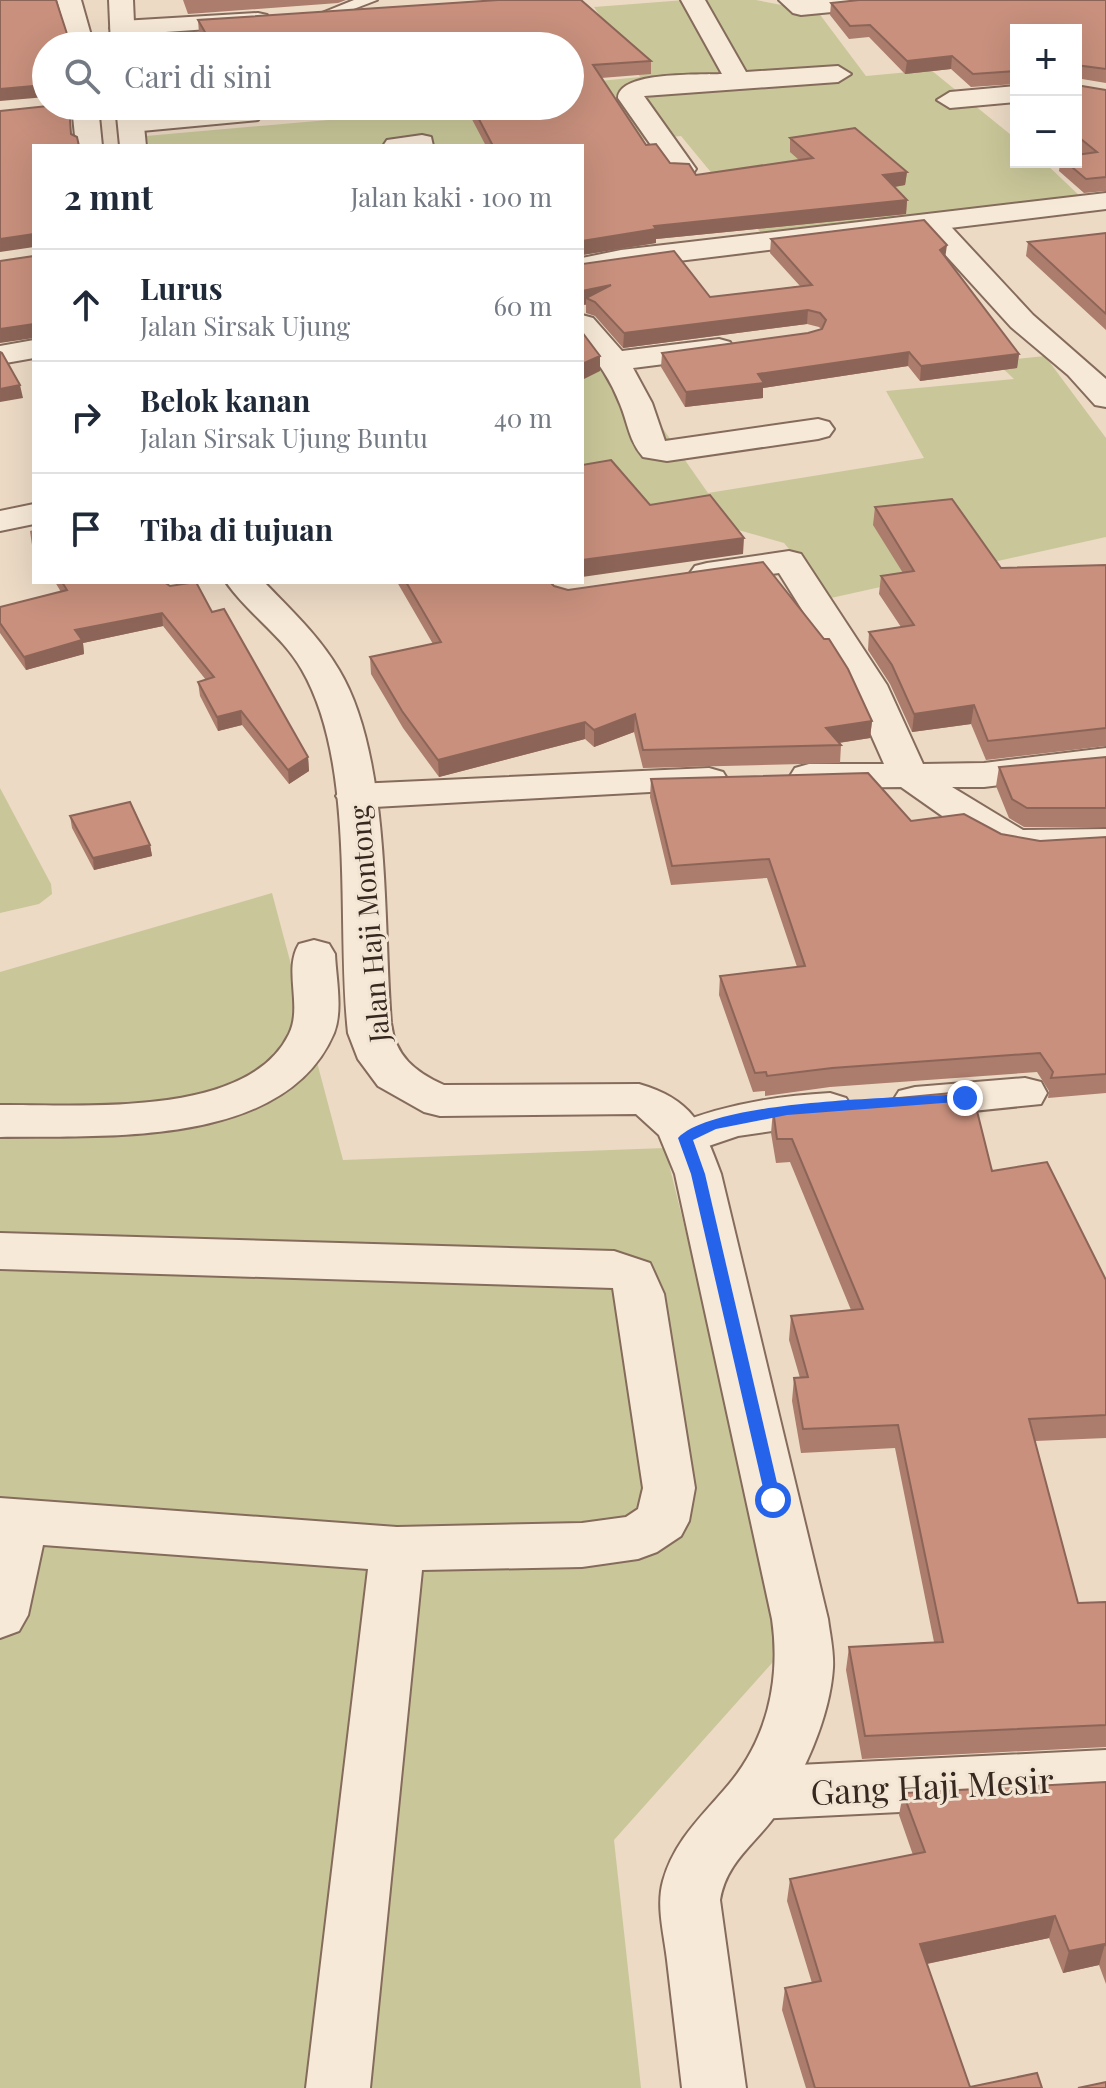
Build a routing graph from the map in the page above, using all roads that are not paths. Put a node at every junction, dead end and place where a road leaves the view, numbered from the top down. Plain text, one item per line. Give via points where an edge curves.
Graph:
1 (69, 0) edge
2 (121, 0) edge
3 (693, 0) edge
4 (884, 0) edge
5 (796, 4) edge
6 (379, 6) edge
7 (78, 32) edge
8 (123, 32) edge
9 (183, 32) edge
10 (838, 74) dead end
11 (738, 80) junction
12 (1010, 95) edge
13 (950, 100) dead end
14 (86, 120) edge
15 (185, 120) edge
16 (131, 125) edge
17 (89, 144) edge
18 (682, 169) edge
19 (1106, 201) edge
20 (931, 222) junction
21 (584, 267) edge
22 (584, 326) edge
23 (748, 344) edge
24 (32, 349) edge
25 (0, 355) edge
26 (614, 361) junction
27 (1106, 398) edge
28 (818, 429) dead end
29 (32, 514) edge
30 (0, 521) edge
31 (670, 578) edge
32 (246, 584) edge
33 (1106, 760) edge
34 (908, 774) junction
35 (356, 796) junction
36 (1106, 841) edge
37 (314, 954) dead end
38 (1025, 1093) dead end
39 (0, 1121) edge
40 (685, 1138) junction
41 (0, 1251) edge
42 (11, 1520) edge
43 (397, 1549) junction
44 (0, 1615) edge
45 (1106, 1776) edge
46 (758, 1793) junction
47 (338, 2088) edge
48 (714, 2088) edge

1 - 7 street
2 - 8 street
3 - 11 street
4 - 5 street
6 - 9 street via 304,22
10 - 11 street
11 - 18 street via 643,86 631,92
12 - 13 street
14 - 17 street
15 - 16 street
19 - 20 street
20 - 21 street
20 - 27 street via 1022,321
22 - 26 street
23 - 26 street
24 - 25 street
26 - 28 street via 655,450
29 - 30 street
31 - 34 street via 789,561 868,685
32 - 35 street, Jalan Haji Montong via 288,627 329,685
33 - 34 street via 984,775
34 - 35 street
34 - 36 street via 1013,841
35 - 40 street, Jalan Haji Montong via 374,1048 393,1074 412,1091 440,1101 657,1102
37 - 39 street via 314,1031 277,1079 252,1095 183,1113
38 - 40 street via 787,1110 713,1125
40 - 46 street via 800,1619 805,1668 795,1714
41 - 43 street via 567,1265 633,1276 667,1464 669,1488 662,1521 638,1537 582,1545
42 - 43 street
42 - 44 street
43 - 47 street
45 - 46 street, Gang Haji Mesir
46 - 48 street via 709,1846 693,1872 690,1900

